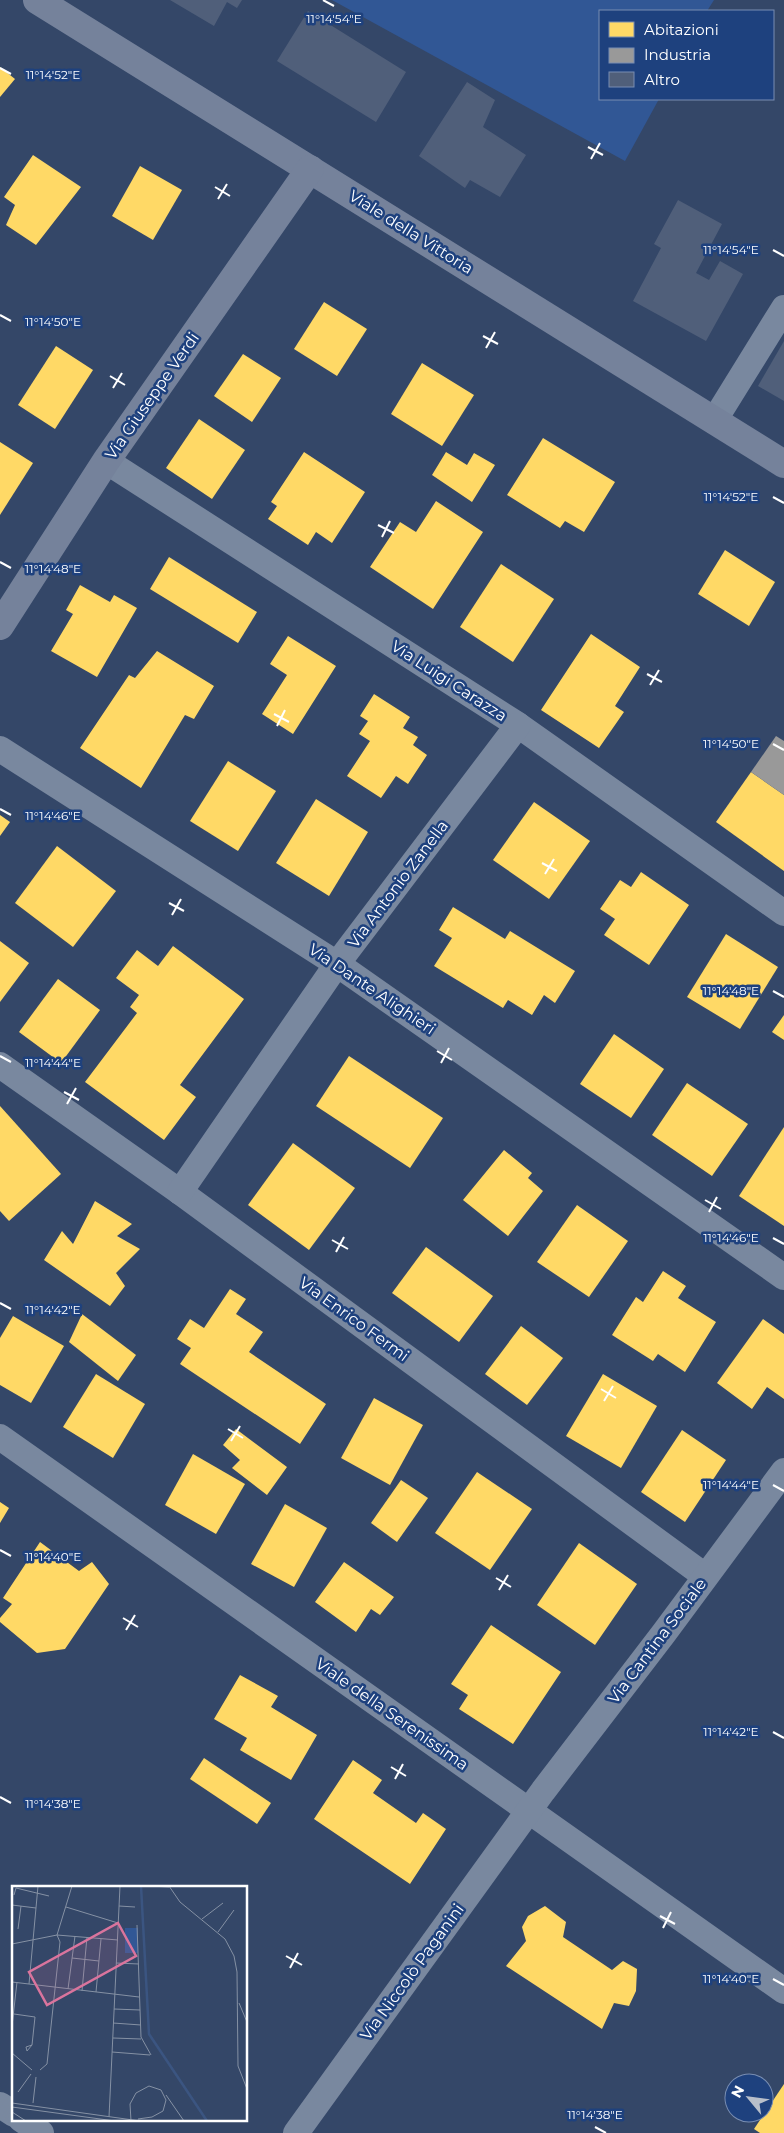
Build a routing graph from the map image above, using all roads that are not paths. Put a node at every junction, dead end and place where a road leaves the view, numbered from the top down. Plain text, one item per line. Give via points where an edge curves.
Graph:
1 (37, 0) edge
2 (310, 169) junction
3 (784, 308) edge
4 (714, 420) junction
5 (106, 461) junction
6 (784, 464) edge
7 (0, 626) edge
8 (518, 725) junction
9 (0, 749) edge
10 (784, 913) edge
11 (337, 964) junction
12 (0, 1065) edge
13 (180, 1192) junction
14 (784, 1277) edge
15 (0, 1437) edge
16 (784, 1471) edge
17 (705, 1576) junction
18 (528, 1811) junction
19 (784, 1990) edge
20 (0, 2105) edge
21 (12, 2113) edge
22 (22, 2120) edge
23 (41, 2133) edge
24 (296, 2133) edge

1 - 2 street, Viale della Vittoria
2 - 4 street, Viale della Vittoria
2 - 5 street, Via Giuseppe Verdi
3 - 4 street
4 - 6 street, Viale della Vittoria
5 - 7 street, Via Giuseppe Verdi
5 - 8 street, Via Luigi Carazza
8 - 10 street, Via Luigi Carazza
8 - 11 street, Via Antonio Zanella
9 - 11 street, Via Dante Alighieri
11 - 13 street, Via Antonio Zanella
11 - 14 street, Via Dante Alighieri
12 - 13 street, Via Enrico Fermi
13 - 17 street, Via Enrico Fermi
15 - 18 street, Viale della Serenissima
16 - 17 street, Via Cantina Sociale
17 - 18 street, Via Cantina Sociale
18 - 19 street, Viale della Serenissima
18 - 24 street, Via Niccolò Paganini
20 - 21 street
22 - 23 street

